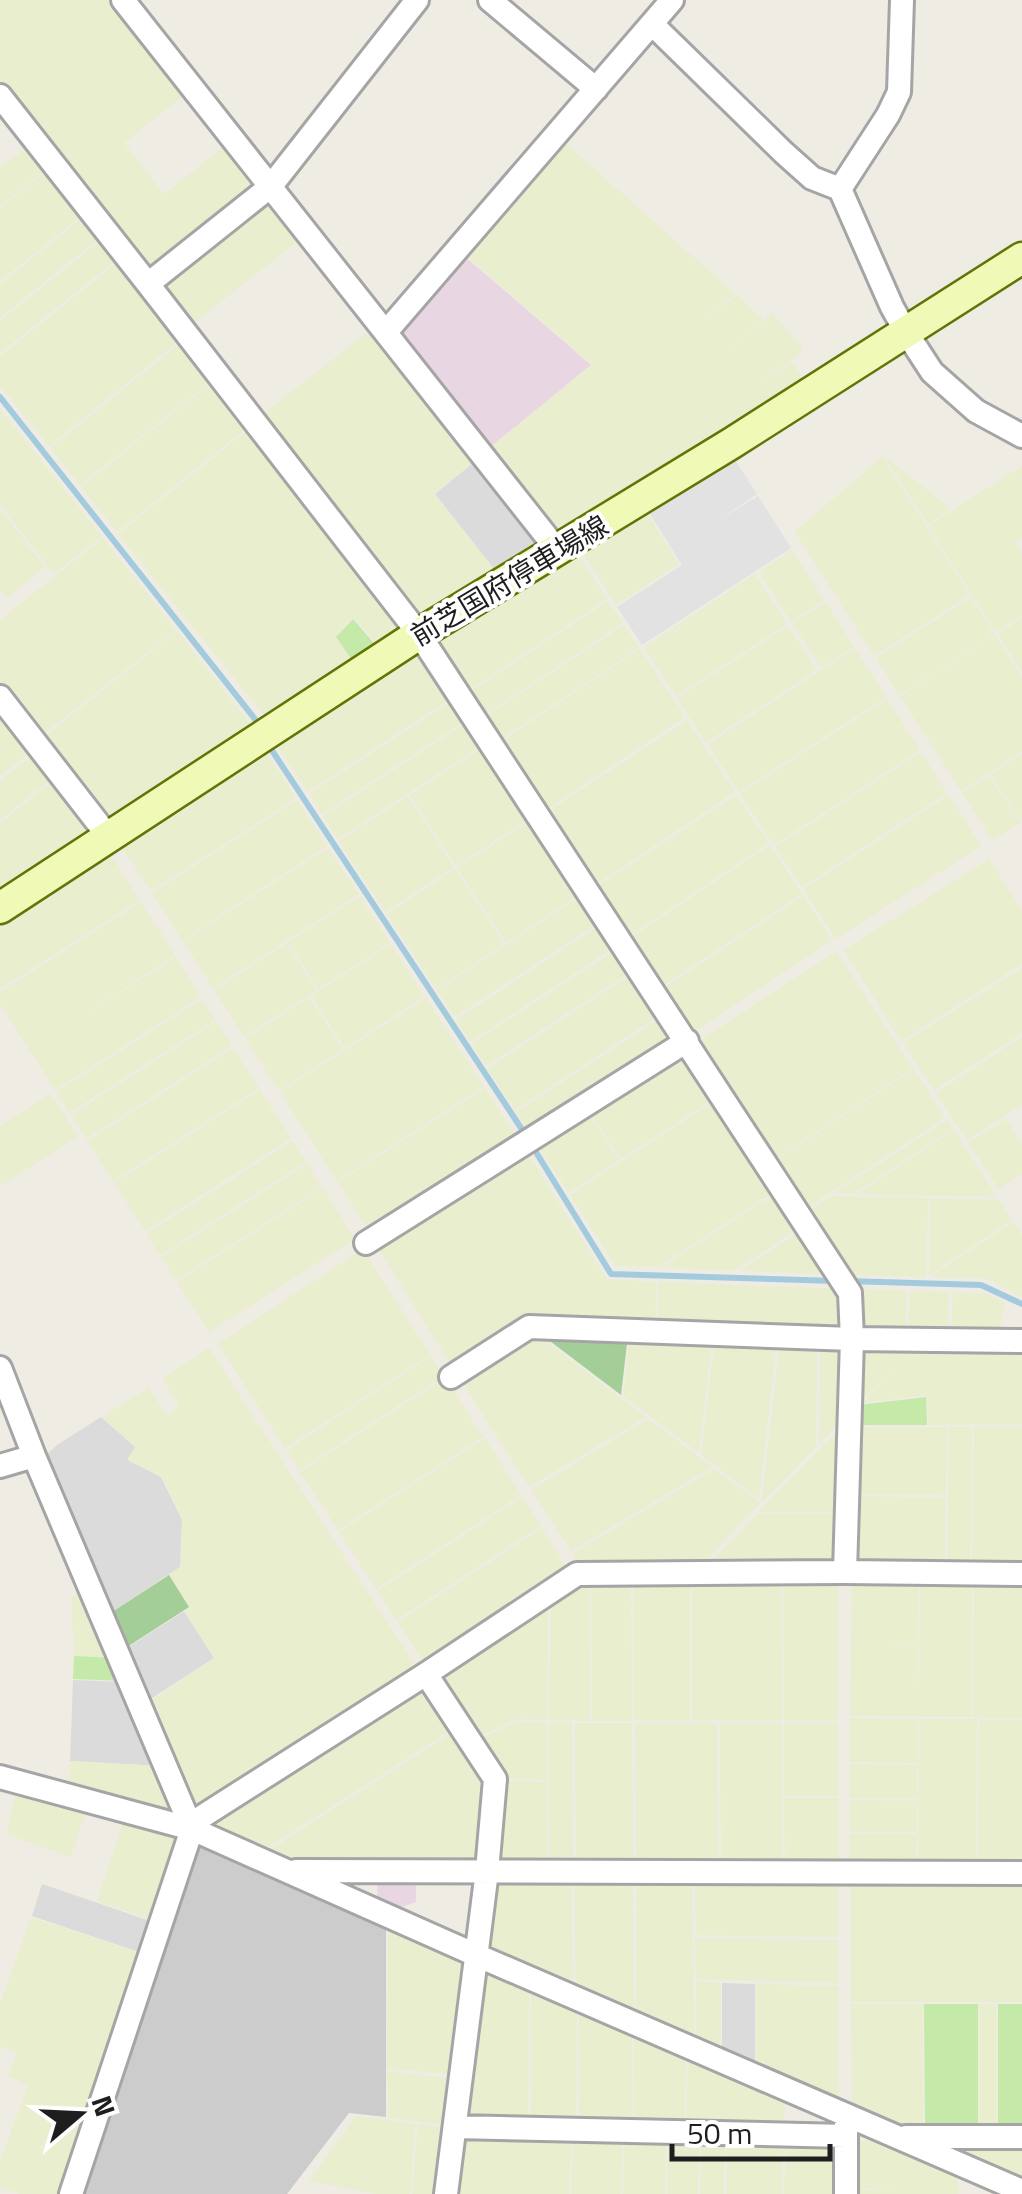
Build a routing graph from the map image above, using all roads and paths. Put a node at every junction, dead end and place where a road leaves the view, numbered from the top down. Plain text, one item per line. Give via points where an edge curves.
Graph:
1 (122, 0) edge
2 (416, 0) edge
3 (490, 0) edge
4 (672, 0) edge
5 (902, 0) edge
6 (652, 24) junction
7 (596, 89) junction
8 (0, 96) edge
9 (271, 186) junction
10 (840, 189) junction
11 (1022, 258) edge
12 (148, 284) junction
13 (386, 332) junction
14 (906, 332) junction
15 (1022, 436) edge
16 (558, 550) junction
17 (419, 634) junction
18 (0, 697) edge
19 (108, 836) junction
20 (0, 908) edge
21 (687, 1041) junction
22 (366, 1242) dead end
23 (852, 1339) junction
24 (1022, 1341) edge
25 (0, 1368) edge
26 (452, 1377) dead end
27 (34, 1456) junction
28 (0, 1466) edge
29 (845, 1572) junction
30 (1022, 1574) edge
31 (426, 1674) junction
32 (0, 1777) edge
33 (192, 1828) junction
34 (287, 1870) junction
35 (487, 1872) junction
36 (1022, 1873) edge
37 (476, 1954) junction
38 (846, 2125) junction
39 (454, 2127) junction
40 (1022, 2136) edge
41 (896, 2137) junction
42 (1022, 2191) edge
43 (71, 2194) edge
44 (446, 2194) edge
45 (846, 2194) edge

1 - 9 street
2 - 9 street
3 - 7 street
4 - 6 street
5 - 10 street via 899,92
6 - 7 street
6 - 10 street via 812,178
7 - 13 street
8 - 12 street
9 - 12 street
9 - 13 street
10 - 14 street
11 - 14 main road, 前芝国府停車場線
12 - 17 street
13 - 16 street
14 - 15 street via 947,386
14 - 16 main road, 前芝国府停車場線
16 - 17 main road, 前芝国府停車場線
17 - 19 main road, 前芝国府停車場線
17 - 21 street
18 - 19 street
19 - 20 main road, 前芝国府停車場線
21 - 22 street
21 - 23 street via 850,1293
23 - 24 street
23 - 26 street via 530,1327
23 - 29 street
25 - 27 street
27 - 28 street
27 - 33 street
29 - 30 street
29 - 31 street via 577,1574
31 - 33 street
31 - 35 street via 495,1779
32 - 33 street
33 - 34 street
33 - 43 street
34 - 35 street
34 - 37 street
35 - 36 street
35 - 37 street
37 - 38 street
37 - 39 street
38 - 39 street
38 - 41 street
38 - 45 street
39 - 44 street
40 - 41 street
41 - 42 street

